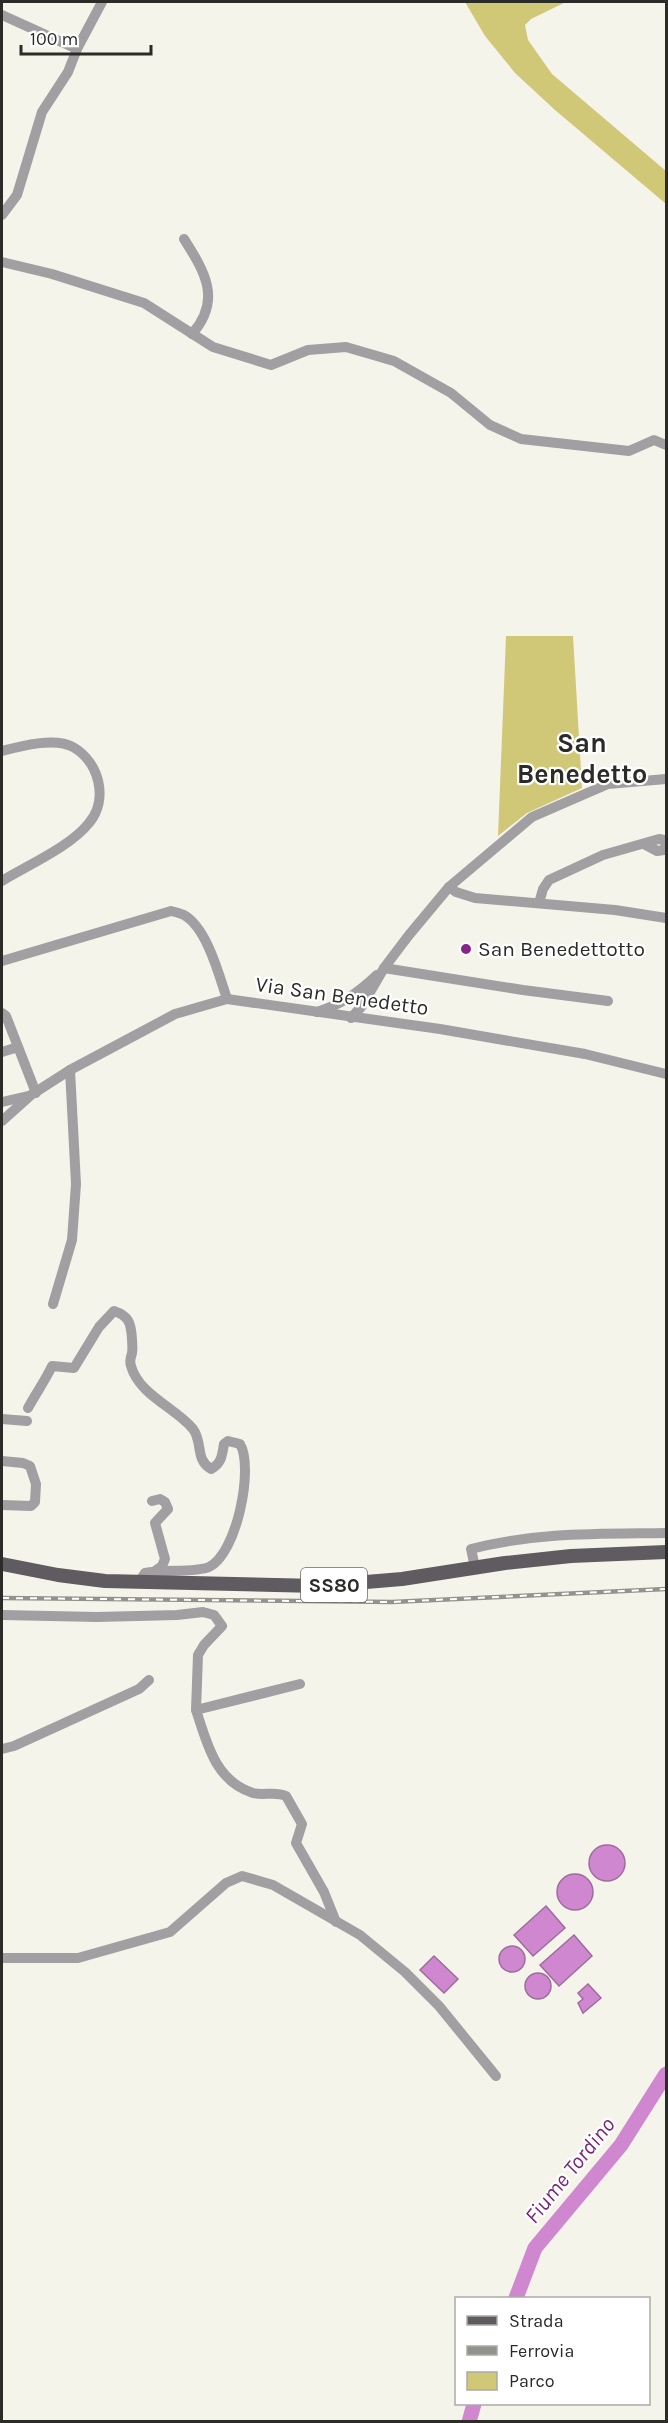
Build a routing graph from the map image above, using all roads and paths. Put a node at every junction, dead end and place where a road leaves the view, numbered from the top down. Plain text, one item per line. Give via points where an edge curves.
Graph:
1 (102, 2) edge
2 (2, 15) edge
3 (77, 49) junction
4 (2, 215) edge
5 (184, 239) dead end
6 (2, 262) edge
7 (192, 334) junction
8 (666, 445) edge
9 (2, 751) edge
10 (666, 779) edge
11 (644, 844) dead end
12 (2, 881) edge
13 (449, 887) junction
14 (539, 903) junction
15 (666, 918) edge
16 (2, 961) edge
17 (384, 968) junction
18 (355, 995) junction
19 (227, 999) junction
20 (366, 1000) junction
21 (608, 1001) dead end
22 (2, 1013) edge
23 (315, 1013) junction
24 (351, 1018) junction
25 (376, 1021) junction
26 (18, 1047) junction
27 (2, 1052) edge
28 (70, 1070) junction
29 (666, 1074) edge
30 (34, 1094) junction
31 (2, 1102) edge
32 (2, 1121) edge
33 (53, 1304) dead end
34 (28, 1408) dead end
35 (2, 1419) edge
36 (27, 1421) dead end
37 (2, 1461) edge
38 (152, 1502) dead end
39 (2, 1505) edge
40 (666, 1533) edge
41 (666, 1552) edge
42 (2, 1564) edge
43 (474, 1568) junction
44 (155, 1571) junction
45 (139, 1582) junction
46 (2, 1616) edge
47 (149, 1680) dead end
48 (300, 1684) dead end
49 (196, 1710) junction
50 (2, 1749) edge
51 (336, 1922) junction
52 (2, 1958) edge
53 (496, 2076) dead end

1 - 3 street
2 - 3 street
3 - 4 street via 68,72 42,112 17,195
5 - 7 street via 199,262 209,291 208,308
6 - 7 street via 144,303
7 - 8 street via 213,347 271,365 308,350 346,347 394,361 451,393 490,425 521,439 629,451 654,440
9 - 12 street via 42,742 73,747 94,766 100,784 91,821 73,838
10 - 13 street via 608,784 532,817
11 - 14 street via 603,855 549,880
13 - 14 street via 475,898
13 - 17 street
14 - 15 street
16 - 19 street via 171,911 184,915 197,927
17 - 18 street
17 - 20 street
17 - 21 street
18 - 23 street
18 - 24 street via 349,1011
19 - 23 street, Via San Benedetto
19 - 28 street, Via San Benedetto via 175,1014
20 - 24 street
20 - 25 street via 364,1011
22 - 26 street
23 - 24 street, Via San Benedetto
24 - 25 street, Via San Benedetto
25 - 29 street, Via San Benedetto via 608,1058
26 - 27 street
26 - 30 street
28 - 30 street, Via San Benedetto
28 - 33 street via 76,1184 72,1240
30 - 31 street
30 - 32 street
34 - 44 street via 52,1365 74,1368 99,1327 114,1311 125,1315 131,1324 130,1364 134,1373 159,1403 192,1427 205,1465 211,1469 218,1466 228,1441 240,1444 245,1455 242,1500 236,1530 226,1550 207,1568
35 - 36 street
37 - 39 street via 30,1466 36,1484 35,1502 31,1506
38 - 44 street via 160,1499 168,1509 155,1523 165,1559
40 - 43 street via 544,1535 501,1541 471,1549
41 - 43 main road, SS80 via 571,1556
42 - 45 main road, SS80 via 73,1578
43 - 45 main road, SS80 via 342,1585
44 - 45 street via 145,1574
46 - 49 street via 203,1612 214,1615 222,1626 198,1655
47 - 50 street via 139,1689
48 - 49 street
49 - 51 street via 216,1765 227,1778 258,1794 282,1794 297,1814 302,1824 296,1843
51 - 52 street via 273,1885 242,1876 226,1883 170,1932 78,1958
51 - 53 street via 360,1935 405,1972 440,2006

